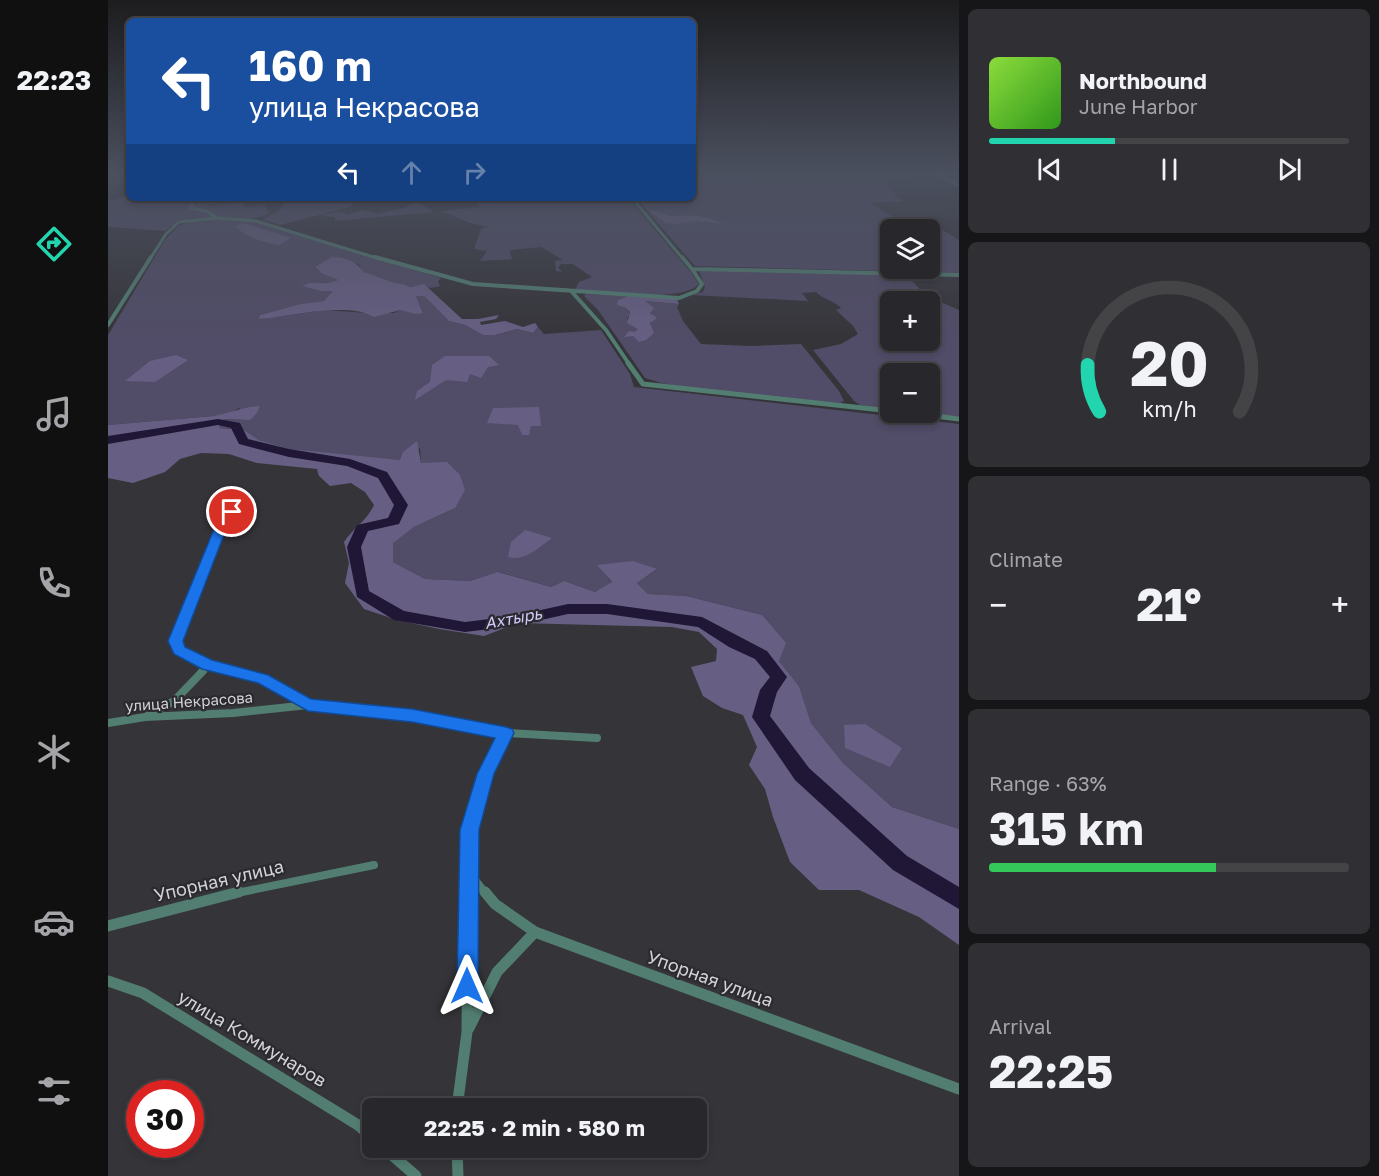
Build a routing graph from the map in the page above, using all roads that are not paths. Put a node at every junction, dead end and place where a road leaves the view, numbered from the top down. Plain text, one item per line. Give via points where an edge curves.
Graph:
1 (172, 230) edge
2 (286, 230) edge
3 (659, 230) edge
4 (692, 269) junction
5 (959, 275) edge
6 (572, 292) junction
7 (108, 309) edge
8 (118, 309) junction
9 (108, 325) edge
10 (880, 410) edge
11 (940, 417) edge
12 (959, 419) edge
13 (232, 512) dead end
14 (207, 665) junction
15 (308, 705) junction
16 (145, 717) junction
17 (108, 723) edge
18 (506, 733) junction
19 (597, 738) dead end
20 (374, 864) dead end
21 (468, 871) junction
22 (108, 926) edge
23 (535, 932) junction
24 (108, 981) edge
25 (467, 1032) junction
26 (959, 1089) edge
27 (458, 1098) edge
28 (362, 1128) edge
29 (395, 1158) edge
30 (458, 1158) edge
31 (416, 1176) edge
32 (458, 1176) edge

1 - 8 street via 153,251
2 - 6 street via 461,281
3 - 4 street
4 - 5 street
4 - 6 street via 702,284 697,291 679,298
6 - 10 street via 606,330 643,384
7 - 8 street
8 - 9 street
11 - 12 street
13 - 14 street, улица Некрасова via 223,522 175,641 179,650
14 - 15 street, улица Некрасова via 263,679
14 - 16 street via 174,701
15 - 16 street, улица Некрасова
15 - 18 street, улица Некрасова via 412,715
16 - 17 street, улица Некрасова
18 - 19 street, улица Некрасова
18 - 21 street via 485,774 469,830
20 - 22 street, Упорная улица via 175,907
21 - 23 street, Упорная улица via 495,904
21 - 25 street
23 - 25 street via 497,972
23 - 26 street, Упорная улица
24 - 28 street, улица Коммунаров via 152,999
25 - 27 street
29 - 31 street
30 - 32 street

